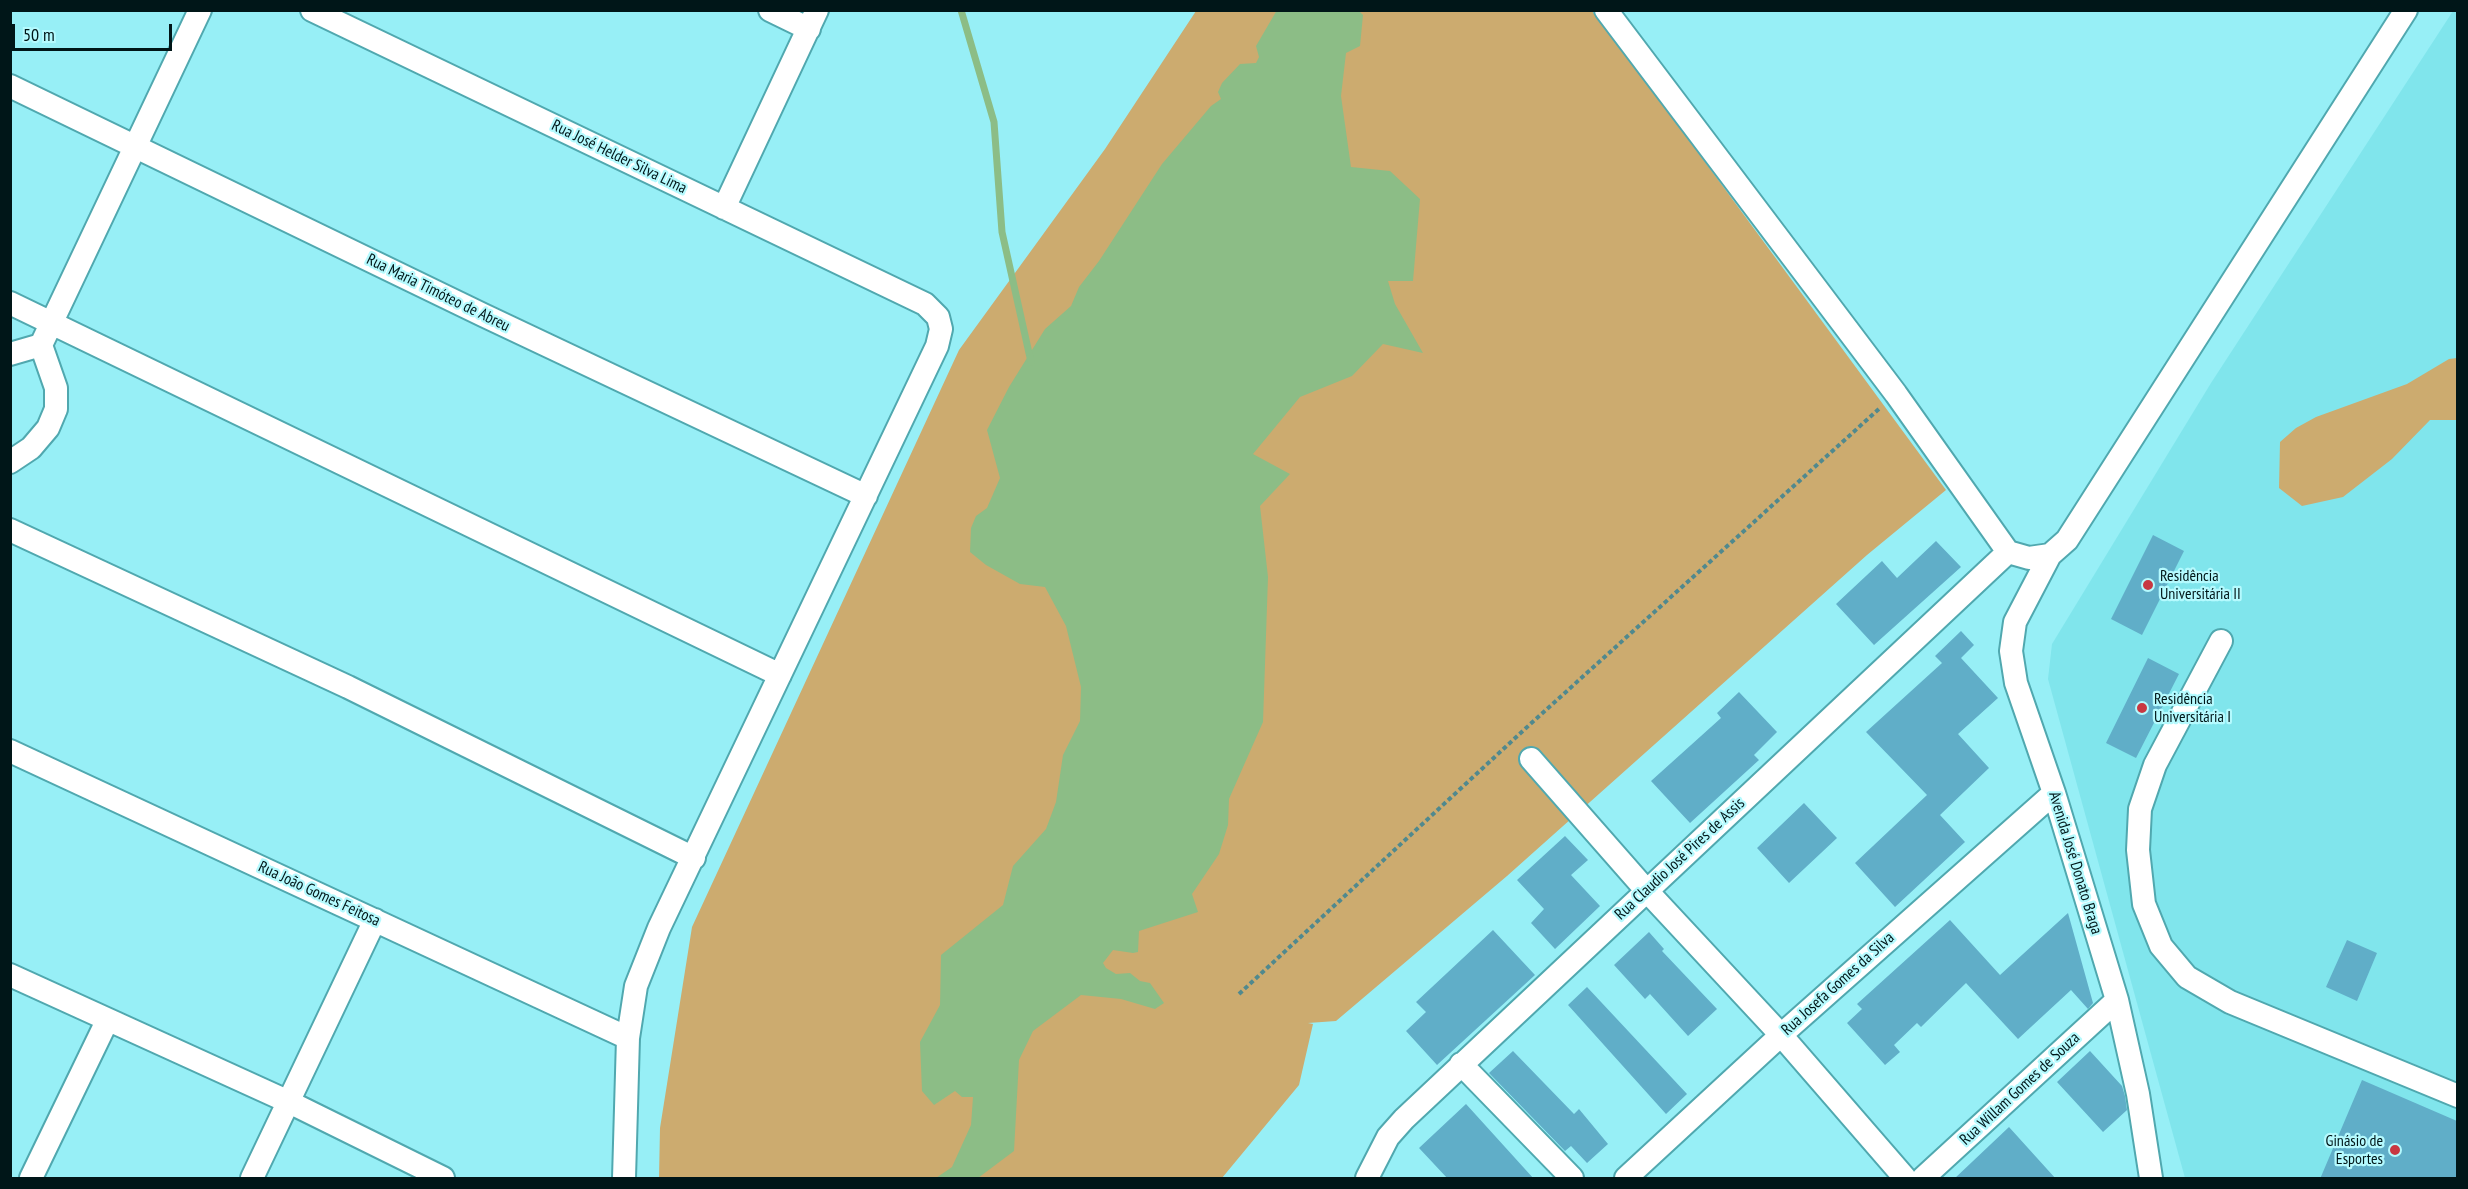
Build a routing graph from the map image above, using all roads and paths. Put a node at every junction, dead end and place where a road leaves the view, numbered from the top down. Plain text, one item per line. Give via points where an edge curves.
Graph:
1 (200, 10) edge
2 (312, 10) edge
3 (770, 10) edge
4 (1606, 10) edge
5 (2406, 10) edge
6 (813, 20) edge
7 (10, 86) edge
8 (136, 146) junction
9 (724, 208) junction
10 (10, 303) edge
11 (52, 323) junction
12 (41, 345) junction
13 (10, 354) edge
14 (1896, 394) junction
15 (10, 462) edge
16 (866, 496) junction
17 (10, 530) edge
18 (2008, 552) junction
19 (2050, 555) junction
20 (2221, 641) dead end
21 (780, 675) junction
22 (10, 751) edge
23 (1531, 759) dead end
24 (2054, 793) junction
25 (693, 858) junction
26 (1646, 890) junction
27 (375, 920) junction
28 (10, 975) edge
29 (1239, 994) dead end
30 (2117, 1000) junction
31 (107, 1021) junction
32 (1781, 1035) junction
33 (628, 1038) junction
34 (1461, 1064) junction
35 (2457, 1096) edge
36 (289, 1102) junction
37 (32, 1179) edge
38 (252, 1179) edge
39 (443, 1179) edge
40 (624, 1179) edge
41 (1367, 1179) edge
42 (1572, 1179) edge
43 (1626, 1179) edge
44 (1905, 1179) edge
45 (1923, 1179) edge
46 (2151, 1179) edge

1 - 8 street
2 - 9 street, Rua José Helder Silva Lima
3 - 6 street
4 - 14 street
5 - 19 street, Avenida José Donato Braga via 2067,540
6 - 9 street
7 - 8 street, Rua Maria Timóteo de Abreu
8 - 11 street
8 - 16 street, Rua Maria Timóteo de Abreu
9 - 16 street, Rua José Helder Silva Lima via 925,304 938,316 941,329 937,346
10 - 11 street
11 - 12 street
11 - 21 street
12 - 13 street
12 - 15 street via 56,388 56,409 48,428 31,448
14 - 18 street
14 - 29 path
16 - 21 street
17 - 25 street via 348,687
18 - 19 street via 2029,558
18 - 26 street, Rua Claudio José Pires de Assis
19 - 24 street, Avenida José Donato Braga via 2015,622 2012,651 2016,683
20 - 35 street via 2155,765 2140,809 2138,850 2144,903 2161,946 2187,977 2230,1002
21 - 25 street
22 - 27 street, Rua João Gomes Feitosa
23 - 26 street
24 - 30 street, Avenida José Donato Braga
24 - 32 street, Rua Josefa Gomes da Silva
25 - 33 street via 636,986
26 - 32 street
26 - 34 street, Rua Claudio José Pires de Assis
27 - 33 street, Rua João Gomes Feitosa
27 - 36 street
28 - 31 street
30 - 45 street, Rua Willam Gomes de Souza
30 - 46 street, Avenida José Donato Braga via 2138,1094
31 - 36 street
31 - 37 street
32 - 43 street, Rua Josefa Gomes da Silva
32 - 44 street
33 - 40 street
34 - 41 street, Rua Claudio José Pires de Assis via 1388,1137
34 - 42 street
36 - 38 street
36 - 39 street

